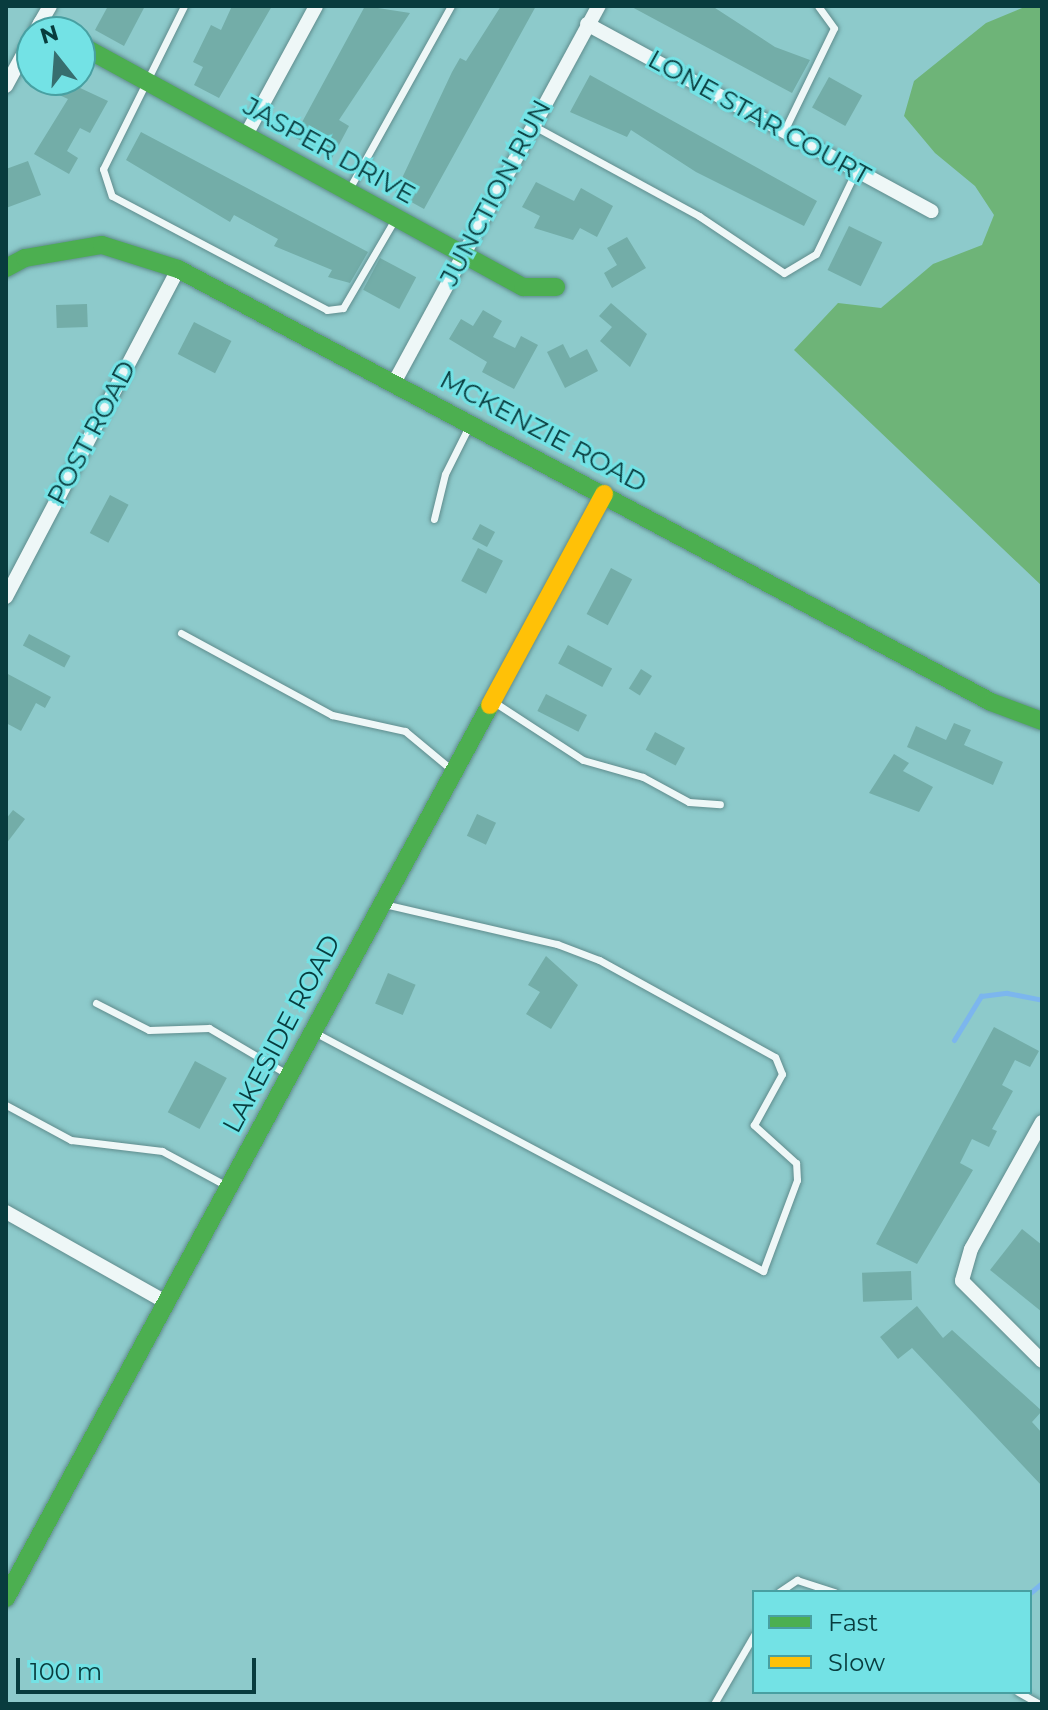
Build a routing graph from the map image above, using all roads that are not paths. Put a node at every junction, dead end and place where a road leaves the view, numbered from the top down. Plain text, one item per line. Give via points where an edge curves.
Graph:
1 (184, 6) edge
2 (316, 6) edge
3 (451, 6) edge
4 (599, 6) edge
5 (818, 6) edge
6 (587, 24) junction
7 (96, 54) edge
8 (16, 68) edge
9 (147, 81) junction
10 (6, 86) edge
11 (533, 125) junction
12 (784, 131) junction
13 (246, 135) junction
14 (856, 170) junction
15 (348, 191) junction
16 (931, 211) dead end
17 (396, 217) junction
18 (463, 254) junction
19 (6, 268) edge
20 (178, 269) junction
21 (556, 287) dead end
22 (395, 381) junction
23 (471, 423) junction
24 (604, 494) junction
25 (434, 519) dead end
26 (6, 597) edge
27 (181, 633) dead end
28 (492, 701) junction
29 (1042, 721) edge
30 (454, 771) junction
31 (720, 804) dead end
32 (382, 904) junction
33 (96, 1003) dead end
34 (313, 1031) junction
35 (289, 1075) junction
36 (6, 1105) edge
37 (1042, 1122) edge
38 (229, 1187) junction
39 (6, 1212) edge
40 (166, 1302) junction
41 (1042, 1361) edge
42 (782, 1590) edge
43 (829, 1590) edge
44 (6, 1598) edge
45 (752, 1638) edge
46 (1022, 1694) edge
47 (714, 1704) edge
48 (1040, 1704) edge

1 - 9 lane
2 - 13 street
3 - 15 lane
4 - 6 street, JUNCTION RUN
5 - 12 lane via 834,28
6 - 11 street, JUNCTION RUN
6 - 12 street, LONE STAR COURT
7 - 9 street, JASPER DRIVE
8 - 10 street
9 - 13 street, JASPER DRIVE
9 - 17 lane via 103,169 112,196 327,310 343,308
11 - 14 lane via 699,216 784,273 816,254
11 - 18 street, JUNCTION RUN
12 - 14 street, LONE STAR COURT
13 - 15 street, JASPER DRIVE
14 - 16 street, LONE STAR COURT
15 - 17 street, JASPER DRIVE
17 - 18 street, JASPER DRIVE
18 - 21 street, JASPER DRIVE via 523,287
18 - 22 street, JUNCTION RUN
19 - 20 street, MCKENZIE ROAD via 102,245
20 - 22 street, MCKENZIE ROAD
20 - 26 street, POST ROAD
22 - 23 street, MCKENZIE ROAD
23 - 24 street, MCKENZIE ROAD
23 - 25 lane via 445,474
24 - 28 street, LAKESIDE ROAD
24 - 29 street, MCKENZIE ROAD via 991,702
27 - 30 lane via 332,715 405,731
28 - 30 street, LAKESIDE ROAD
28 - 31 lane via 583,760 643,777 689,802
30 - 32 street, LAKESIDE ROAD
32 - 34 street, LAKESIDE ROAD
32 - 34 lane via 557,944 599,960 775,1057 782,1074 754,1125 796,1163 797,1180 763,1271
33 - 35 lane via 149,1030 217,1031
34 - 35 street, LAKESIDE ROAD
35 - 38 street, LAKESIDE ROAD
36 - 38 lane via 71,1140 162,1151
37 - 41 street via 971,1249 962,1281
38 - 40 street, LAKESIDE ROAD
39 - 40 street
40 - 44 street, LAKESIDE ROAD
42 - 43 lane via 797,1580
45 - 47 lane
46 - 48 lane

